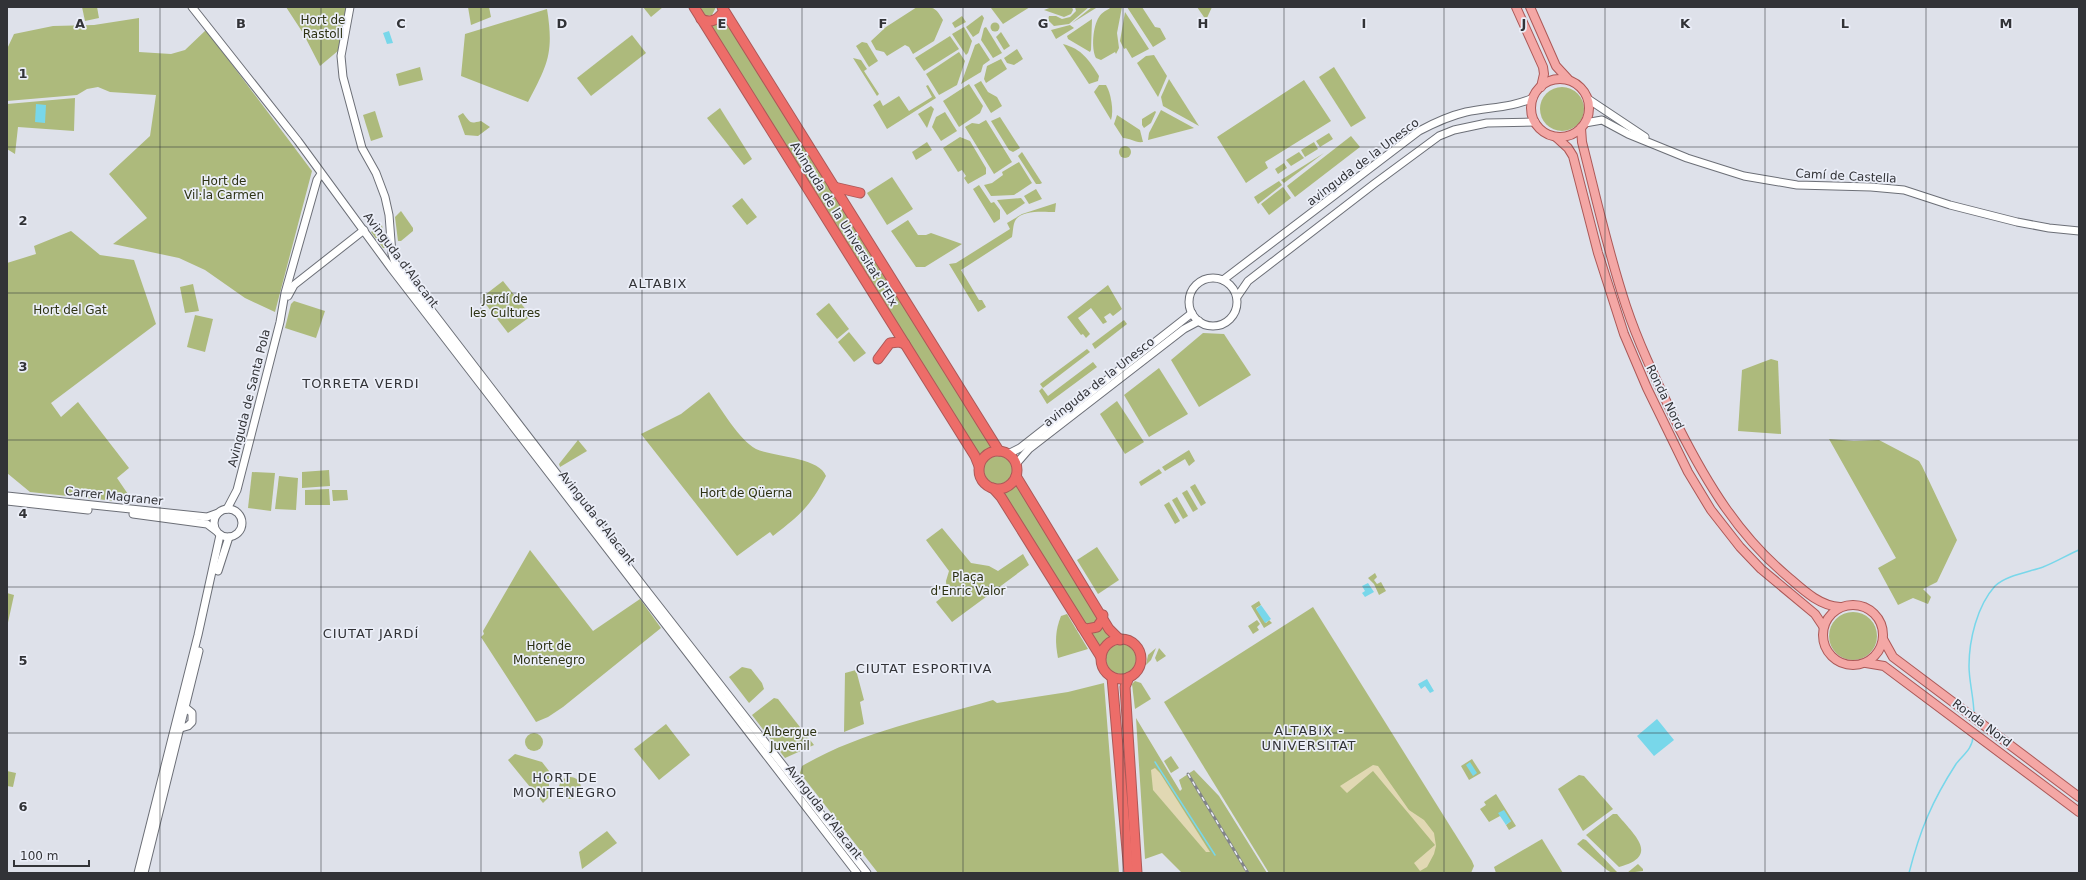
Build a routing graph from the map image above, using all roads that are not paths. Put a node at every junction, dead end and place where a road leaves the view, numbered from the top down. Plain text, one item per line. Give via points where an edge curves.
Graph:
1 (192, 7) edge
2 (350, 7) edge
3 (1516, 7) edge
4 (1530, 7) edge
5 (694, 8) edge
6 (723, 9) edge
7 (702, 20) junction
8 (1568, 79) junction
9 (1541, 87) junction
10 (1533, 98) junction
11 (1588, 99) junction
12 (1535, 122) junction
13 (1583, 126) junction
14 (1556, 136) junction
15 (1660, 148) junction
16 (321, 174) junction
17 (834, 187) junction
18 (860, 193) dead end
19 (364, 230) junction
20 (2079, 231) edge
21 (290, 272) junction
22 (1223, 280) junction
23 (299, 281) junction
24 (1237, 297) junction
25 (282, 311) junction
26 (1192, 313) junction
27 (1199, 320) junction
28 (905, 344) junction
29 (878, 359) dead end
30 (1004, 452) junction
31 (1016, 464) junction
32 (979, 466) junction
33 (1016, 476) junction
34 (993, 488) junction
35 (237, 490) junction
36 (7, 496) edge
37 (7, 501) edge
38 (227, 509) junction
39 (236, 512) junction
40 (218, 513) junction
41 (218, 532) junction
42 (229, 537) junction
43 (1840, 607) junction
44 (1103, 615) junction
45 (1823, 626) junction
46 (1082, 627) junction
47 (1883, 639) junction
48 (1120, 640) junction
49 (1101, 657) junction
50 (1866, 663) junction
51 (1112, 677) junction
52 (1129, 678) junction
53 (186, 708) junction
54 (178, 713) junction
55 (181, 728) junction
56 (2079, 797) edge
57 (2079, 812) edge
58 (138, 873) edge
59 (144, 873) edge
60 (857, 873) edge
61 (867, 873) edge
62 (1129, 873) edge
63 (1136, 873) edge

1 - 16 main road, Avinguda d'Alacant
2 - 61 main road, Avinguda d'Alacant via 341,56 343,77 362,148 376,173 385,197 395,263
3 - 9 main road via 1542,65 1544,74
4 - 8 main road via 1556,66
5 - 7 highway
6 - 7 highway, Avinguda de la Universitat d'Elx via 719,18 711,22
6 - 17 highway, Avinguda de la Universitat d'Elx
7 - 28 highway, Avinguda de la Universitat d'Elx
8 - 9 main road via 1553,80
8 - 11 main road via 1581,88
9 - 10 main road
10 - 12 main road via 1531,106
10 - 22 main road, avinguda de la Unesco via 1508,107 1464,112 1419,131
11 - 13 main road via 1589,115
11 - 15 main road, Camí de Castella
12 - 14 main road via 1548,134
12 - 24 main road, avinguda de la Unesco via 1487,123 1439,136 1248,281
13 - 14 main road via 1568,135
13 - 15 main road, Camí de Castella via 1602,120
13 - 43 main road, Ronda Nord via 1582,142 1626,307 1648,361 1707,482 1730,515 1766,557 1818,601
14 - 45 main road, Ronda Nord via 1573,156 1605,280 1632,355 1688,472 1715,515 1740,547 1761,569 1815,614
15 - 20 main road, Camí de Castella via 1721,169 1767,180 1797,185 1904,190 1999,218
16 - 19 main road, Avinguda d'Alacant
16 - 21 main road, Avinguda de Santa Pola via 316,180
17 - 18 highway
17 - 30 highway, Avinguda de la Universitat d'Elx
19 - 23 main road, Avinguda de Santa Pola
19 - 60 main road, Avinguda d'Alacant via 504,416
21 - 23 main road
21 - 25 main road, Avinguda de Santa Pola
22 - 24 main road via 1232,287
22 - 26 main road via 1205,279 1194,288 1190,300
23 - 25 main road, Avinguda de Santa Pola via 290,288
24 - 27 main road via 1235,311 1227,321 1211,325
25 - 35 main road, Avinguda de Santa Pola
26 - 27 main road
26 - 30 main road, avinguda de la Unesco via 1026,443
27 - 31 main road, avinguda de la Unesco via 1029,449
28 - 29 highway via 890,343
28 - 32 highway, Avinguda de la Universitat d'Elx via 976,456
30 - 31 highway
30 - 32 highway via 988,453
31 - 33 highway
32 - 34 highway via 982,481
33 - 34 highway via 1005,488
33 - 44 highway
34 - 46 highway
35 - 38 main road, Avinguda de Santa Pola
35 - 39 main road, Avinguda de Santa Pola
36 - 40 main road, Carrer Magraner via 184,515 207,516
37 - 41 main road, Carrer Magraner via 207,524
38 - 39 main road
38 - 40 main road
39 - 42 main road via 241,518 240,530
40 - 41 main road via 214,523
41 - 42 main road
41 - 54 main road via 198,635
42 - 53 main road via 220,563
43 - 45 main road
43 - 47 main road via 1857,604 1870,610 1882,624
44 - 46 highway via 1097,627
44 - 48 highway via 1110,629
45 - 50 main road via 1825,646 1837,661 1847,664
46 - 49 highway
47 - 50 main road via 1880,649
47 - 56 main road, Ronda Nord via 1893,656
48 - 49 highway via 1108,645
48 - 52 highway via 1131,642 1140,653 1139,668
49 - 51 highway via 1104,669
50 - 57 main road, Ronda Nord via 1884,666
51 - 52 highway
51 - 62 highway
52 - 63 highway via 1125,687
53 - 54 main road via 182,708
53 - 55 main road via 192,713 192,722
54 - 55 main road via 178,724
54 - 58 main road
55 - 59 main road

